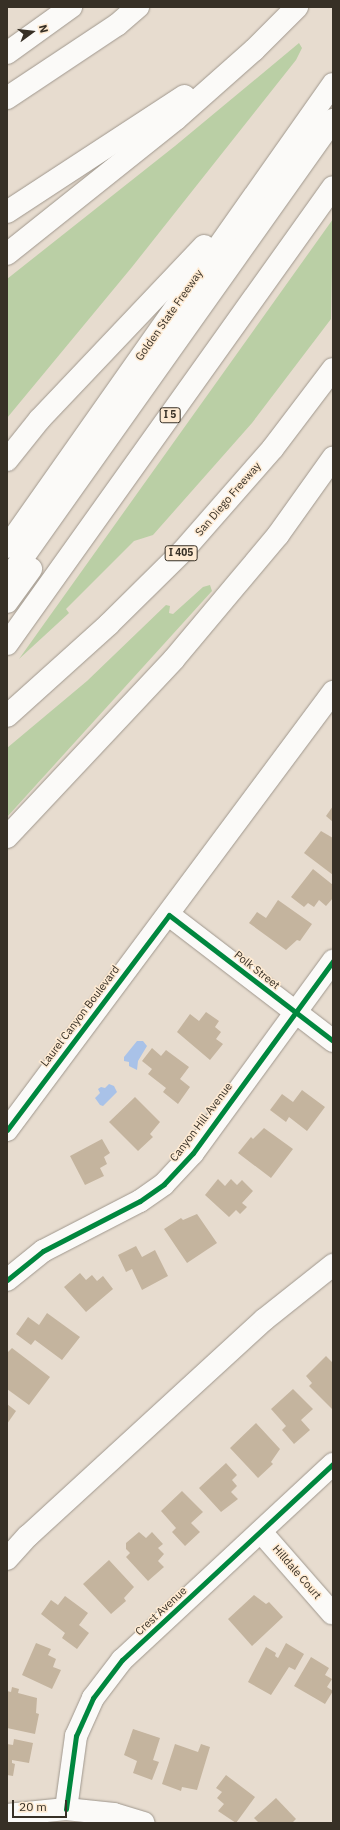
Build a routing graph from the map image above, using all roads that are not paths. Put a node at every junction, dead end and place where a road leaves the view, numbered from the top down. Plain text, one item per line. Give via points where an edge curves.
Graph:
1 (71, 7) edge
2 (138, 7) edge
3 (297, 7) edge
4 (254, 50) junction
5 (7, 53) edge
6 (333, 84) edge
7 (7, 98) edge
8 (333, 120) edge
9 (333, 146) edge
10 (333, 187) edge
11 (254, 194) junction
12 (7, 212) edge
13 (7, 254) edge
14 (333, 370) edge
15 (333, 458) edge
16 (7, 460) edge
17 (7, 548) edge
18 (7, 580) edge
19 (7, 602) edge
20 (7, 644) edge
21 (333, 692) edge
22 (7, 716) edge
23 (7, 837) edge
24 (169, 915) junction
25 (333, 961) edge
26 (295, 1012) junction
27 (333, 1041) edge
28 (7, 1130) edge
29 (333, 1265) edge
30 (7, 1280) edge
31 (333, 1464) edge
32 (261, 1532) junction
33 (7, 1559) edge
34 (332, 1613) edge
35 (66, 1809) junction
36 (7, 1815) edge
37 (144, 1823) edge

1 - 5 main road
2 - 7 main road via 117,25
3 - 4 main road
4 - 12 main road
4 - 13 main road via 176,119
6 - 11 main road, Golden State Freeway
8 - 18 main road
9 - 19 main road
10 - 20 main road, I 5
11 - 16 main road via 44,415
11 - 17 main road, Golden State Freeway
14 - 22 main road, San Diego Freeway / I 405 via 273,448 182,552 109,624
15 - 23 main road via 278,535 174,659
21 - 24 main road, Laurel Canyon Boulevard
24 - 26 main road, Polk Street
24 - 28 main road, Laurel Canyon Boulevard
25 - 26 main road, Canyon Hill Avenue
26 - 27 main road, Polk Street
26 - 30 main road, Canyon Hill Avenue via 193,1153 164,1184 140,1201 43,1251
29 - 33 main road via 254,1329 28,1536
31 - 32 main road, Crest Avenue
32 - 34 main road, Hilldale Court
32 - 35 main road, Crest Avenue via 122,1660 93,1698 76,1736
35 - 36 main road
35 - 37 main road via 114,1814

